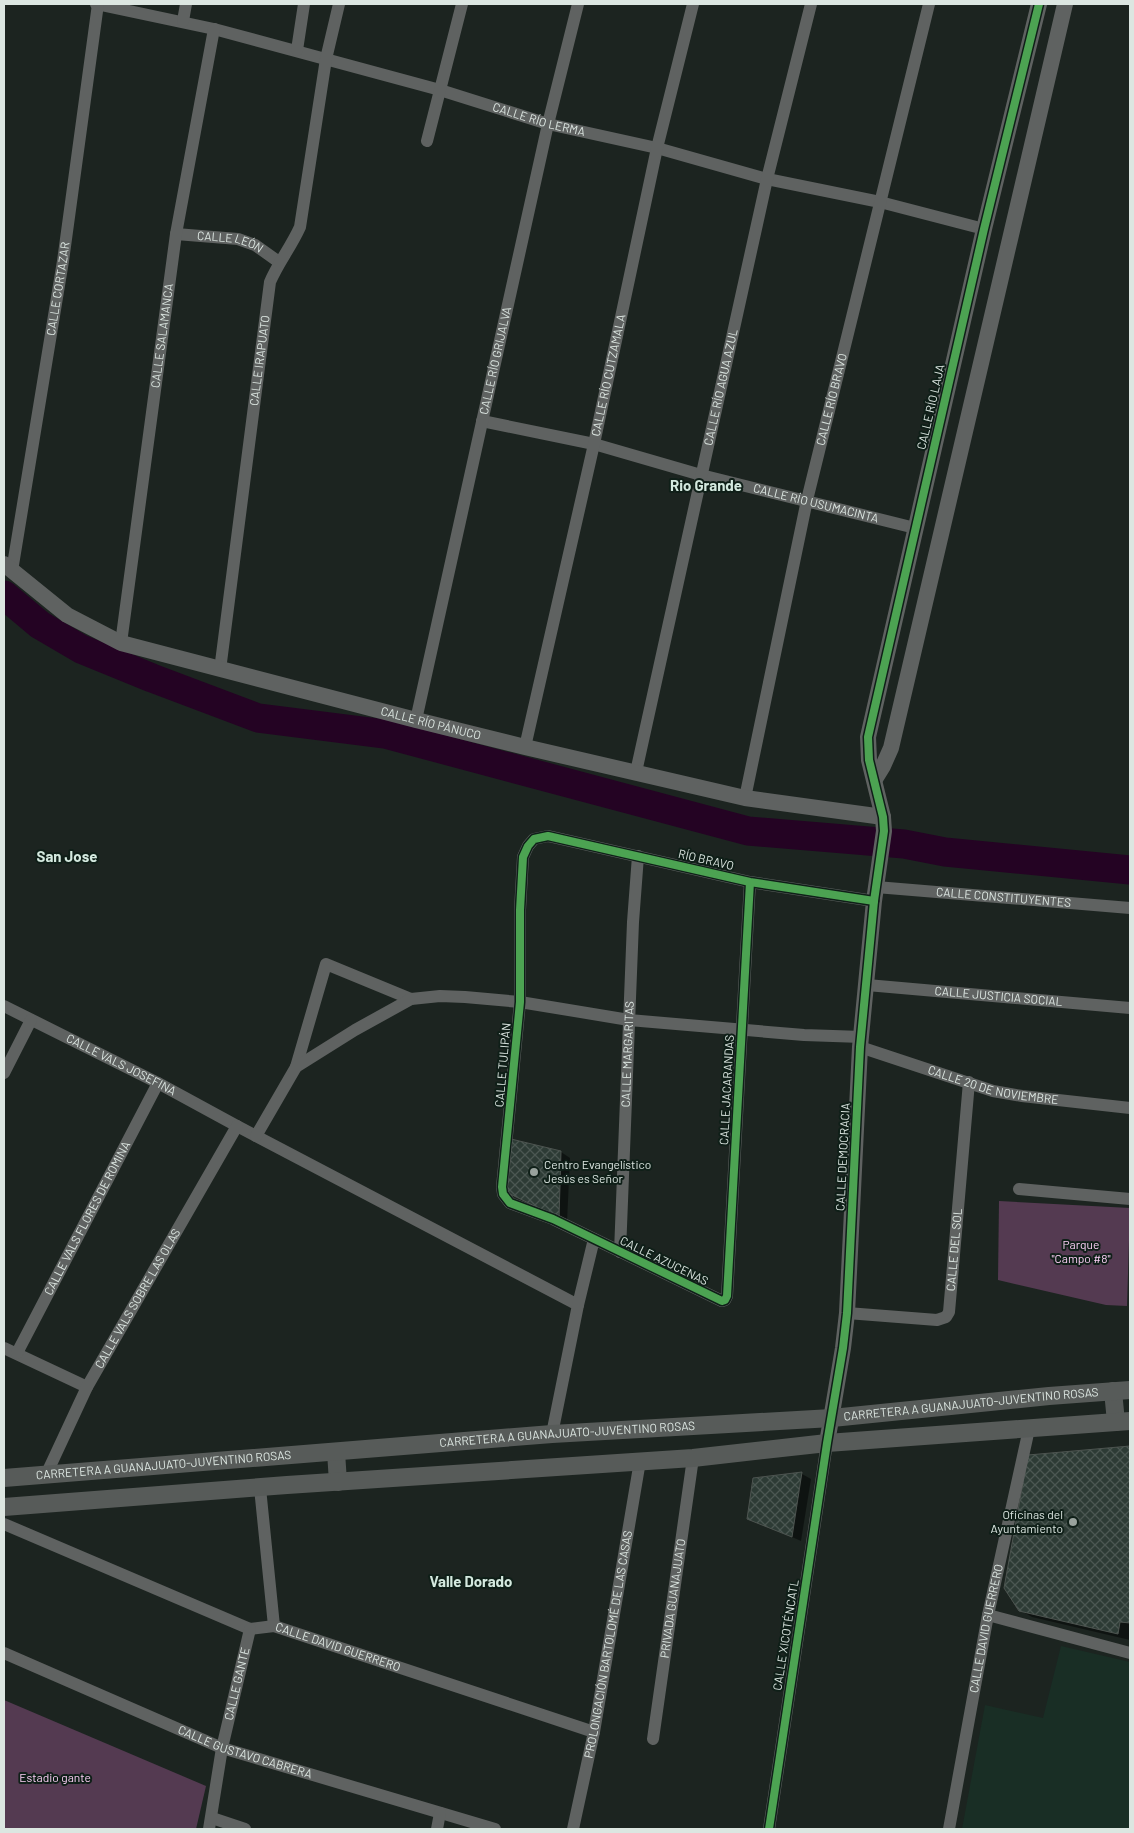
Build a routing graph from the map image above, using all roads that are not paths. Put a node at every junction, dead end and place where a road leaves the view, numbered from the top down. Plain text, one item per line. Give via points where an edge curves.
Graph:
1 (97, 4) edge
2 (186, 4) edge
3 (304, 4) edge
4 (339, 4) edge
5 (462, 4) edge
6 (578, 4) edge
7 (693, 4) edge
8 (811, 4) edge
9 (929, 4) edge
10 (1039, 4) edge
11 (1065, 4) edge
12 (184, 21) junction
13 (214, 29) junction
14 (297, 50) junction
15 (326, 59) junction
16 (440, 90) junction
17 (548, 124) junction
18 (427, 141) dead end
19 (657, 148) junction
20 (767, 179) junction
21 (880, 202) junction
22 (984, 229) junction
23 (176, 234) junction
24 (279, 262) junction
25 (482, 422) junction
26 (594, 444) junction
27 (701, 475) junction
28 (807, 500) junction
29 (915, 528) junction
30 (8, 568) edge
31 (121, 643) junction
32 (220, 670) junction
33 (416, 720) junction
34 (525, 747) junction
35 (636, 772) junction
36 (875, 779) junction
37 (745, 798) junction
38 (883, 824) junction
39 (534, 839) joint
40 (638, 856) junction
41 (750, 882) junction
42 (876, 886) junction
43 (1130, 908) edge
44 (866, 985) junction
45 (411, 999) junction
46 (520, 1002) junction
47 (4, 1006) edge
48 (1130, 1008) edge
49 (31, 1020) junction
50 (629, 1020) junction
51 (742, 1030) junction
52 (861, 1042) junction
53 (296, 1067) junction
54 (4, 1073) edge
55 (158, 1082) junction
56 (969, 1082) junction
57 (1130, 1108) edge
58 (237, 1126) junction
59 (256, 1136) junction
60 (1019, 1189) dead end
61 (1130, 1199) edge
62 (594, 1239) junction
63 (620, 1252) junction
64 (725, 1300) joint
65 (578, 1305) junction
66 (847, 1314) junction
67 (4, 1348) edge
68 (16, 1354) junction
69 (87, 1387) junction
70 (1122, 1391) edge
71 (832, 1418) junction
72 (1123, 1421) edge
73 (1029, 1429) junction
74 (552, 1434) junction
75 (827, 1443) junction
76 (336, 1452) junction
77 (693, 1458) junction
78 (640, 1461) junction
79 (46, 1475) junction
80 (6, 1477) edge
81 (338, 1482) junction
82 (260, 1488) junction
83 (4, 1507) edge
84 (4, 1524) edge
85 (988, 1615) junction
86 (274, 1626) junction
87 (250, 1629) junction
88 (4, 1653) edge
89 (1130, 1653) edge
90 (594, 1732) junction
91 (653, 1739) dead end
92 (222, 1748) junction
93 (440, 1813) junction
94 (210, 1824) edge
95 (245, 1829) edge
96 (437, 1829) edge
97 (495, 1829) edge
98 (573, 1829) edge
99 (768, 1829) edge
100 (949, 1829) edge

1 - 12 street, CALLE RÍO LERMA
1 - 30 street, CALLE CORTAZAR via 63,262
2 - 12 street
3 - 14 street
4 - 15 street, CALLE IRAPUATO
5 - 16 street
6 - 17 street, CALLE RÍO GRIJALVA
7 - 19 street, CALLE RÍO CUTZAMALA
8 - 20 street, CALLE RÍO AGUA AZUL
9 - 21 street, CALLE RÍO BRAVO
10 - 22 street, CALLE RÍO LAJA
11 - 36 street via 891,748
12 - 13 street, CALLE RÍO LERMA
13 - 14 street, CALLE RÍO LERMA
13 - 23 street, CALLE SALAMANCA
14 - 15 street, CALLE RÍO LERMA
15 - 16 street, CALLE RÍO LERMA
15 - 24 street, CALLE IRAPUATO via 300,227 292,246
16 - 17 street, CALLE RÍO LERMA
16 - 18 street
17 - 19 street, CALLE RÍO LERMA
17 - 25 street, CALLE RÍO GRIJALVA
19 - 20 street, CALLE RÍO LERMA
19 - 26 street, CALLE RÍO CUTZAMALA
20 - 21 street, CALLE RÍO LERMA
20 - 27 street, CALLE RÍO AGUA AZUL
21 - 22 street, CALLE RÍO LERMA
21 - 28 street, CALLE RÍO BRAVO
22 - 29 street, CALLE RÍO LAJA
23 - 24 street, CALLE LEÓN via 238,239 255,245
23 - 31 street, CALLE SALAMANCA
24 - 32 street, CALLE IRAPUATO via 270,282
25 - 26 street, CALLE RÍO USUMACINTA
25 - 33 street, CALLE RÍO GRIJALVA
26 - 27 street, CALLE RÍO USUMACINTA
26 - 34 street, CALLE RÍO CUTZAMALA
27 - 28 street, CALLE RÍO USUMACINTA
27 - 35 street, CALLE RÍO AGUA AZUL
28 - 29 street, CALLE RÍO USUMACINTA
28 - 37 street, CALLE RÍO BRAVO
29 - 36 street, CALLE RÍO LAJA via 868,737 869,760
30 - 31 street, CALLE RÍO PÁNUCO via 67,615
31 - 32 street, CALLE RÍO PÁNUCO
32 - 33 street, CALLE RÍO PÁNUCO
33 - 34 street, CALLE RÍO PÁNUCO
34 - 35 street, CALLE RÍO PÁNUCO
35 - 37 street, CALLE RÍO PÁNUCO
36 - 38 street, CALLE RÍO LAJA
37 - 38 street, CALLE RÍO PÁNUCO
38 - 42 street, CALLE RÍO LAJA
39 - 40 street, RÍO BRAVO via 548,836
39 - 46 street, CALLE TULIPÁN via 523,857
40 - 41 street, RÍO BRAVO
40 - 50 street, CALLE MARGARITAS
41 - 42 street, RÍO BRAVO
41 - 51 street, CALLE JACARANDAS
42 - 43 street, CALLE CONSTITUYENTES
42 - 44 street, CALLE DEMOCRACIA
44 - 48 street, CALLE JUSTICIA SOCIAL
44 - 52 street, CALLE DEMOCRACIA
45 - 46 street, CALLE 20 DE NOVIEMBRE via 440,996
45 - 53 street
45 - 53 street via 326,964
46 - 50 street, CALLE 20 DE NOVIEMBRE
46 - 62 street, CALLE TULIPÁN via 503,1194 510,1203
47 - 49 street, CALLE VALS JOSEFINA
49 - 54 street
49 - 55 street, CALLE VALS JOSEFINA
50 - 51 street, CALLE 20 DE NOVIEMBRE
50 - 63 street, CALLE MARGARITAS
51 - 52 street, CALLE 20 DE NOVIEMBRE
51 - 64 street, CALLE JACARANDAS
52 - 56 street, CALLE 20 DE NOVIEMBRE via 915,1067
52 - 66 street, CALLE DEMOCRACIA
53 - 59 street
55 - 58 street, CALLE VALS JOSEFINA
55 - 68 street, CALLE VALS FLORES DE ROMINA
56 - 57 street, CALLE 20 DE NOVIEMBRE via 993,1091 1022,1096
56 - 66 street, CALLE DEL SOL via 949,1312 937,1320
58 - 59 street
58 - 69 street, CALLE VALS SOBRE LAS OLAS
59 - 65 street
60 - 61 street
62 - 63 street, CALLE AZUCENAS
62 - 65 street
63 - 64 street, CALLE AZUCENAS via 720,1301
65 - 74 street
66 - 71 street, CALLE DEMOCRACIA
67 - 68 street
68 - 69 street
69 - 79 street, CALLE VALS SOBRE LAS OLAS
70 - 71 main road, CARRETERA A GUANAJUATO-JUVENTINO ROSAS
70 - 72 main road
71 - 74 main road, CARRETERA A GUANAJUATO-JUVENTINO ROSAS
71 - 75 street, CALLE DEMOCRACIA
72 - 73 main road, CARRETERA A GUANAJUATO-JUVENTINO ROSAS
73 - 75 main road, CARRETERA A GUANAJUATO-JUVENTINO ROSAS
73 - 85 street, CALLE DAVID GUERRERO
74 - 76 main road, CARRETERA A GUANAJUATO-JUVENTINO ROSAS
75 - 77 main road, CARRETERA A GUANAJUATO-JUVENTINO ROSAS
75 - 99 street, CALLE XICOTÉNCATL
76 - 79 main road, CARRETERA A GUANAJUATO-JUVENTINO ROSAS
76 - 81 main road
77 - 78 main road, CARRETERA A GUANAJUATO-JUVENTINO ROSAS
77 - 91 street, PRIVADA GUANAJUATO
78 - 81 main road, CARRETERA A GUANAJUATO-JUVENTINO ROSAS
78 - 90 street, PROLONGACIÓN BARTOLOMÉ DE LAS CASAS
79 - 80 main road, CARRETERA A GUANAJUATO-JUVENTINO ROSAS
81 - 82 main road, CARRETERA A GUANAJUATO-JUVENTINO ROSAS
82 - 83 main road, CARRETERA A GUANAJUATO-JUVENTINO ROSAS
82 - 86 street
84 - 87 street
85 - 89 street
85 - 100 street, CALLE DAVID GUERRERO
86 - 87 street, CALLE DAVID GUERRERO
86 - 90 street, CALLE DAVID GUERRERO
87 - 92 street, CALLE GANTE
88 - 92 street, CALLE GUSTAVO CABRERA
90 - 98 street, PROLONGACIÓN BARTOLOMÉ DE LAS CASAS
92 - 93 street, CALLE GUSTAVO CABRERA
92 - 94 street, CALLE GANTE
93 - 96 street
93 - 97 street, CALLE GUSTAVO CABRERA
94 - 95 street

